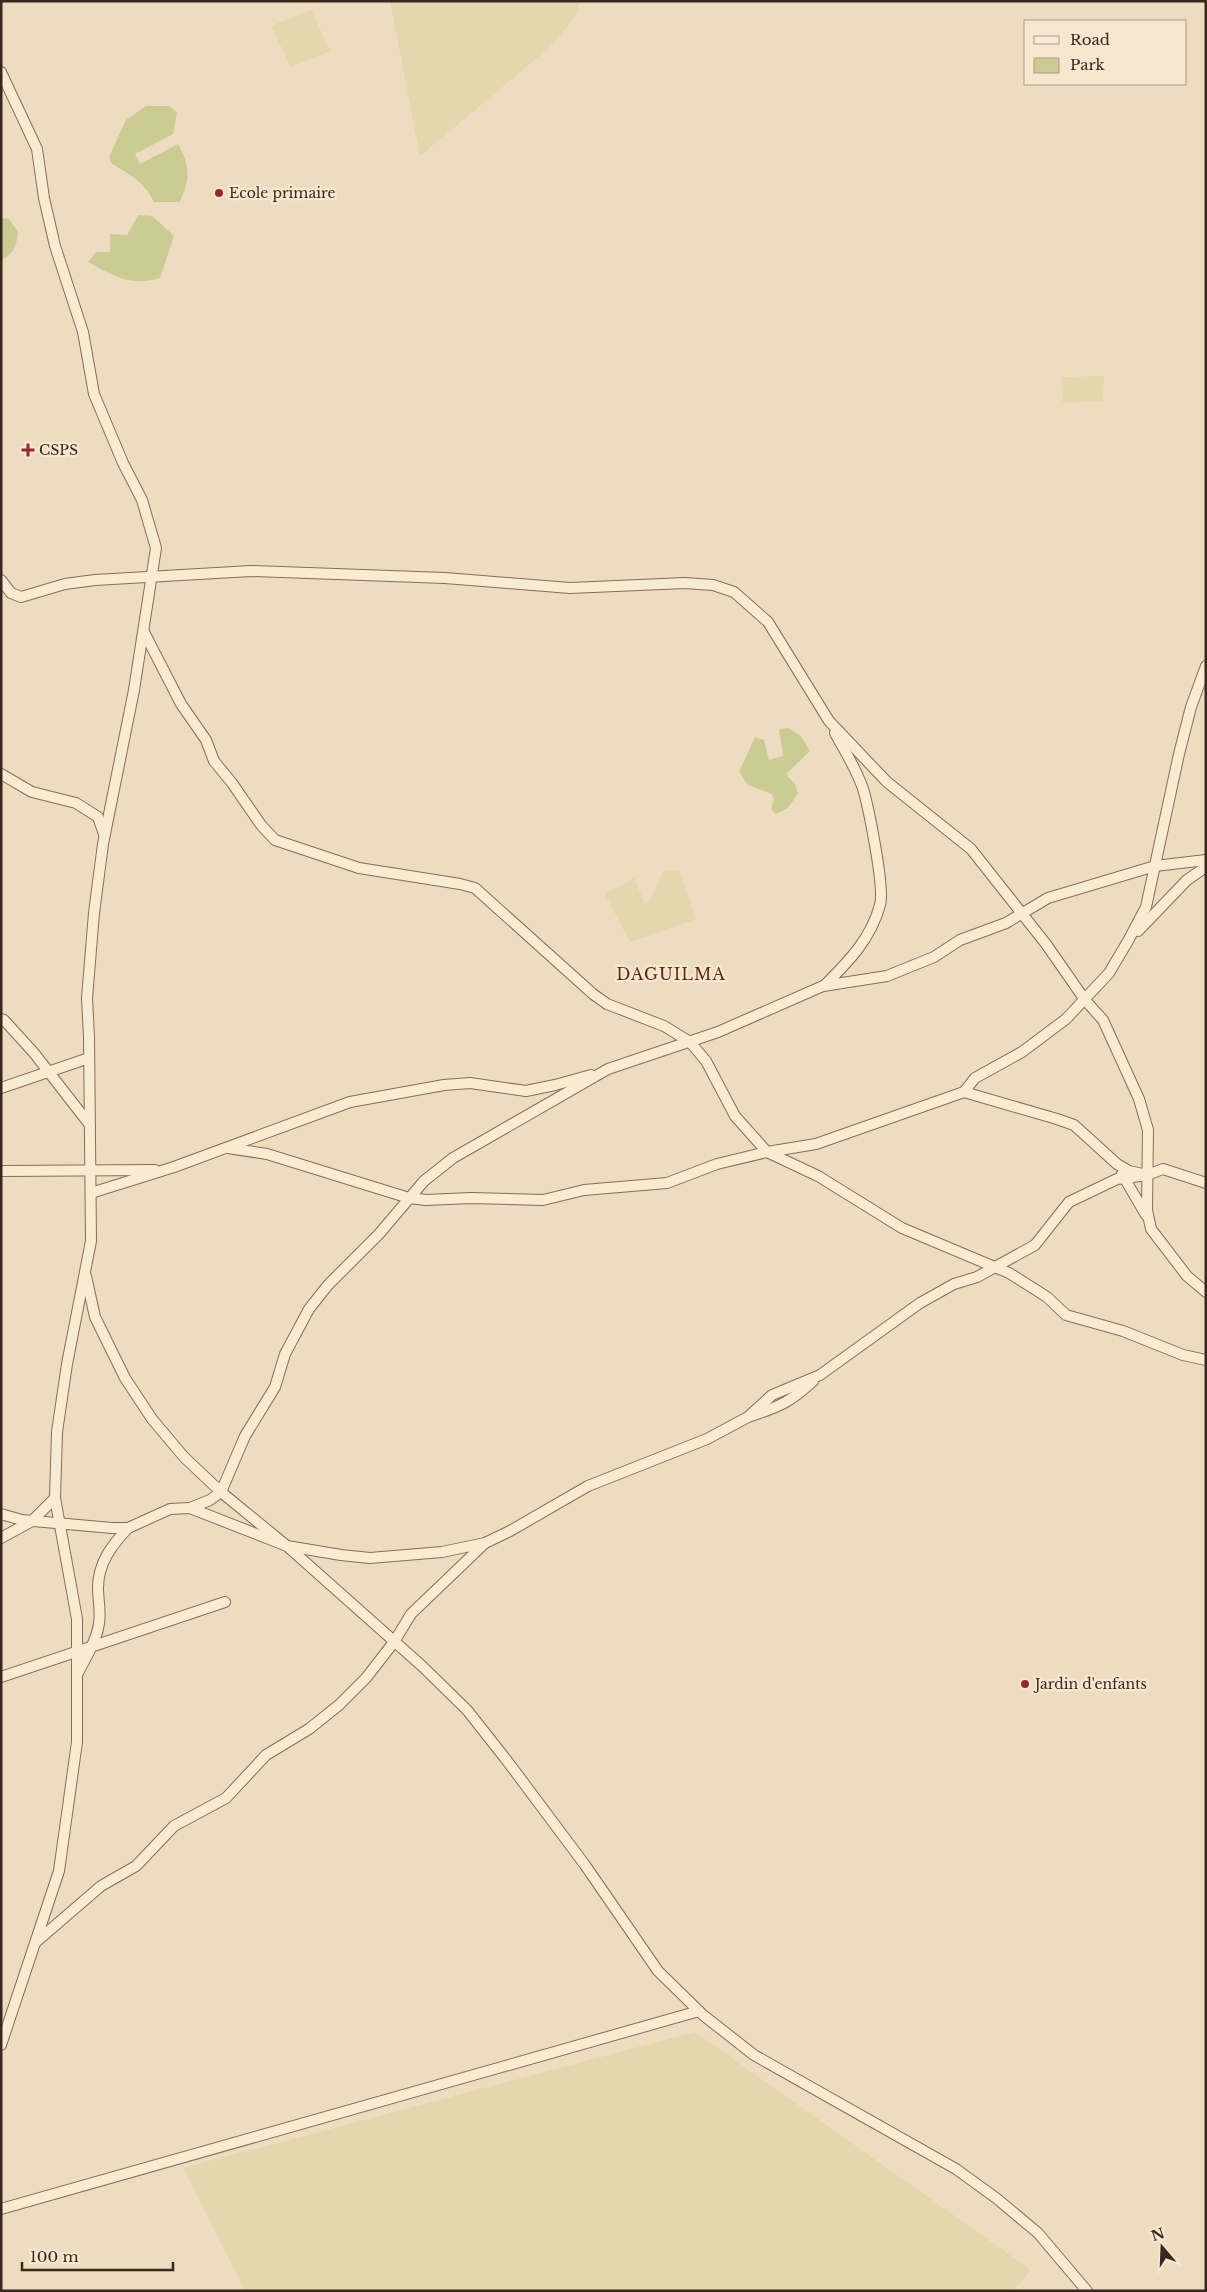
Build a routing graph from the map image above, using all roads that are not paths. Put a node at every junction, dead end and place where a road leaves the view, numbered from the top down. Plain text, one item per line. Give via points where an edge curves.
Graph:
1 (1, 72) edge
2 (153, 576) junction
3 (1, 580) edge
4 (144, 632) junction
5 (1206, 666) edge
6 (829, 720) junction
7 (1, 774) edge
8 (105, 835) junction
9 (1206, 860) edge
10 (1155, 866) junction
11 (1206, 867) edge
12 (1021, 914) junction
13 (1128, 941) junction
14 (823, 986) junction
15 (1085, 1000) junction
16 (1, 1019) edge
17 (690, 1042) junction
18 (89, 1058) junction
19 (608, 1070) junction
20 (48, 1072) junction
21 (1, 1088) edge
22 (964, 1092) junction
23 (90, 1125) junction
24 (228, 1148) junction
25 (768, 1152) junction
26 (1110, 1157) junction
27 (90, 1169) junction
28 (164, 1170) junction
29 (1, 1171) edge
30 (1147, 1175) junction
31 (1125, 1178) junction
32 (1206, 1182) edge
33 (91, 1194) junction
34 (409, 1198) junction
35 (1149, 1219) junction
36 (995, 1266) junction
37 (85, 1273) junction
38 (1206, 1292) edge
39 (1206, 1360) edge
40 (221, 1492) junction
41 (55, 1498) junction
42 (190, 1508) junction
43 (1, 1514) edge
44 (32, 1521) junction
45 (58, 1523) junction
46 (128, 1528) junction
47 (1, 1538) edge
48 (485, 1543) junction
49 (287, 1546) junction
50 (225, 1602) dead end
51 (394, 1642) junction
52 (91, 1647) junction
53 (77, 1652) junction
54 (77, 1676) junction
55 (1, 1677) edge
56 (36, 1942) junction
57 (699, 2011) junction
58 (1, 2045) edge
59 (1, 2209) edge
60 (1087, 2291) edge

1 - 2 street via 37,148 44,198 83,332 94,394 142,500 156,548
2 - 3 street via 65,584 21,597 10,593
2 - 4 street
2 - 6 street via 268,571 445,578 570,588 685,582 713,585 734,592 768,622
4 - 8 street
4 - 17 street via 181,704 206,740 214,761 275,840 359,868 475,888 593,994 607,1004 664,1026
5 - 10 street via 1191,707
6 - 12 street via 888,782 971,849
6 - 14 street via 864,791 882,885 881,904 861,945
7 - 8 street via 32,792 76,803 98,818
8 - 18 street via 87,998
9 - 10 street
10 - 12 street via 1048,898
10 - 13 street via 1146,907
11 - 13 street via 1187,880
12 - 14 street via 888,976
12 - 15 street
13 - 15 street via 1108,973
14 - 17 street
15 - 22 street via 1066,1019 1022,1052 975,1078
15 - 30 street via 1103,1020 1139,1099 1148,1130
16 - 20 street
17 - 19 street
17 - 25 street via 706,1061 735,1116
18 - 20 street
18 - 23 street
19 - 24 street via 526,1091 462,1083 444,1084 350,1102
19 - 34 street via 453,1158
20 - 21 street
20 - 23 street
22 - 25 street via 816,1144
22 - 26 street via 1074,1125
23 - 27 street
24 - 28 street
24 - 34 street via 267,1154
25 - 34 street via 717,1164 667,1183 584,1190 543,1200
25 - 36 street via 818,1176 902,1228
26 - 30 street via 1129,1171
26 - 31 street
27 - 28 street
27 - 29 street
27 - 33 street
28 - 33 street
30 - 31 street
30 - 32 street via 1164,1169
30 - 35 street
31 - 35 street
31 - 36 street via 1069,1202 1035,1244
33 - 37 street via 91,1241
34 - 40 street via 379,1234 328,1285 310,1309 284,1354 275,1387 244,1436
35 - 38 street via 1151,1229 1170,1255
36 - 39 street via 1047,1298 1066,1315
36 - 48 street via 920,1304 820,1375 772,1395 748,1417 707,1439 588,1486
37 - 40 street via 95,1317 125,1378 184,1458
37 - 41 street via 57,1432
40 - 42 street
40 - 49 street
41 - 44 street
41 - 45 street
42 - 46 street via 170,1509
42 - 49 street
43 - 44 street
44 - 45 street
44 - 47 street
45 - 46 street
45 - 53 street via 77,1619
46 - 52 street via 110,1546 101,1567 98,1586 100,1622
48 - 49 street via 442,1552 370,1558
48 - 51 street via 411,1614
49 - 51 street
50 - 52 street
51 - 56 street via 366,1678 339,1705 266,1754 226,1798 174,1826 136,1866 101,1886
51 - 57 street via 467,1710 585,1865 658,1971
52 - 53 street
52 - 54 street
53 - 54 street
53 - 55 street
54 - 56 street via 76,1742 59,1871
56 - 58 street
57 - 59 street
57 - 60 street via 754,2055 956,2169 1038,2233

